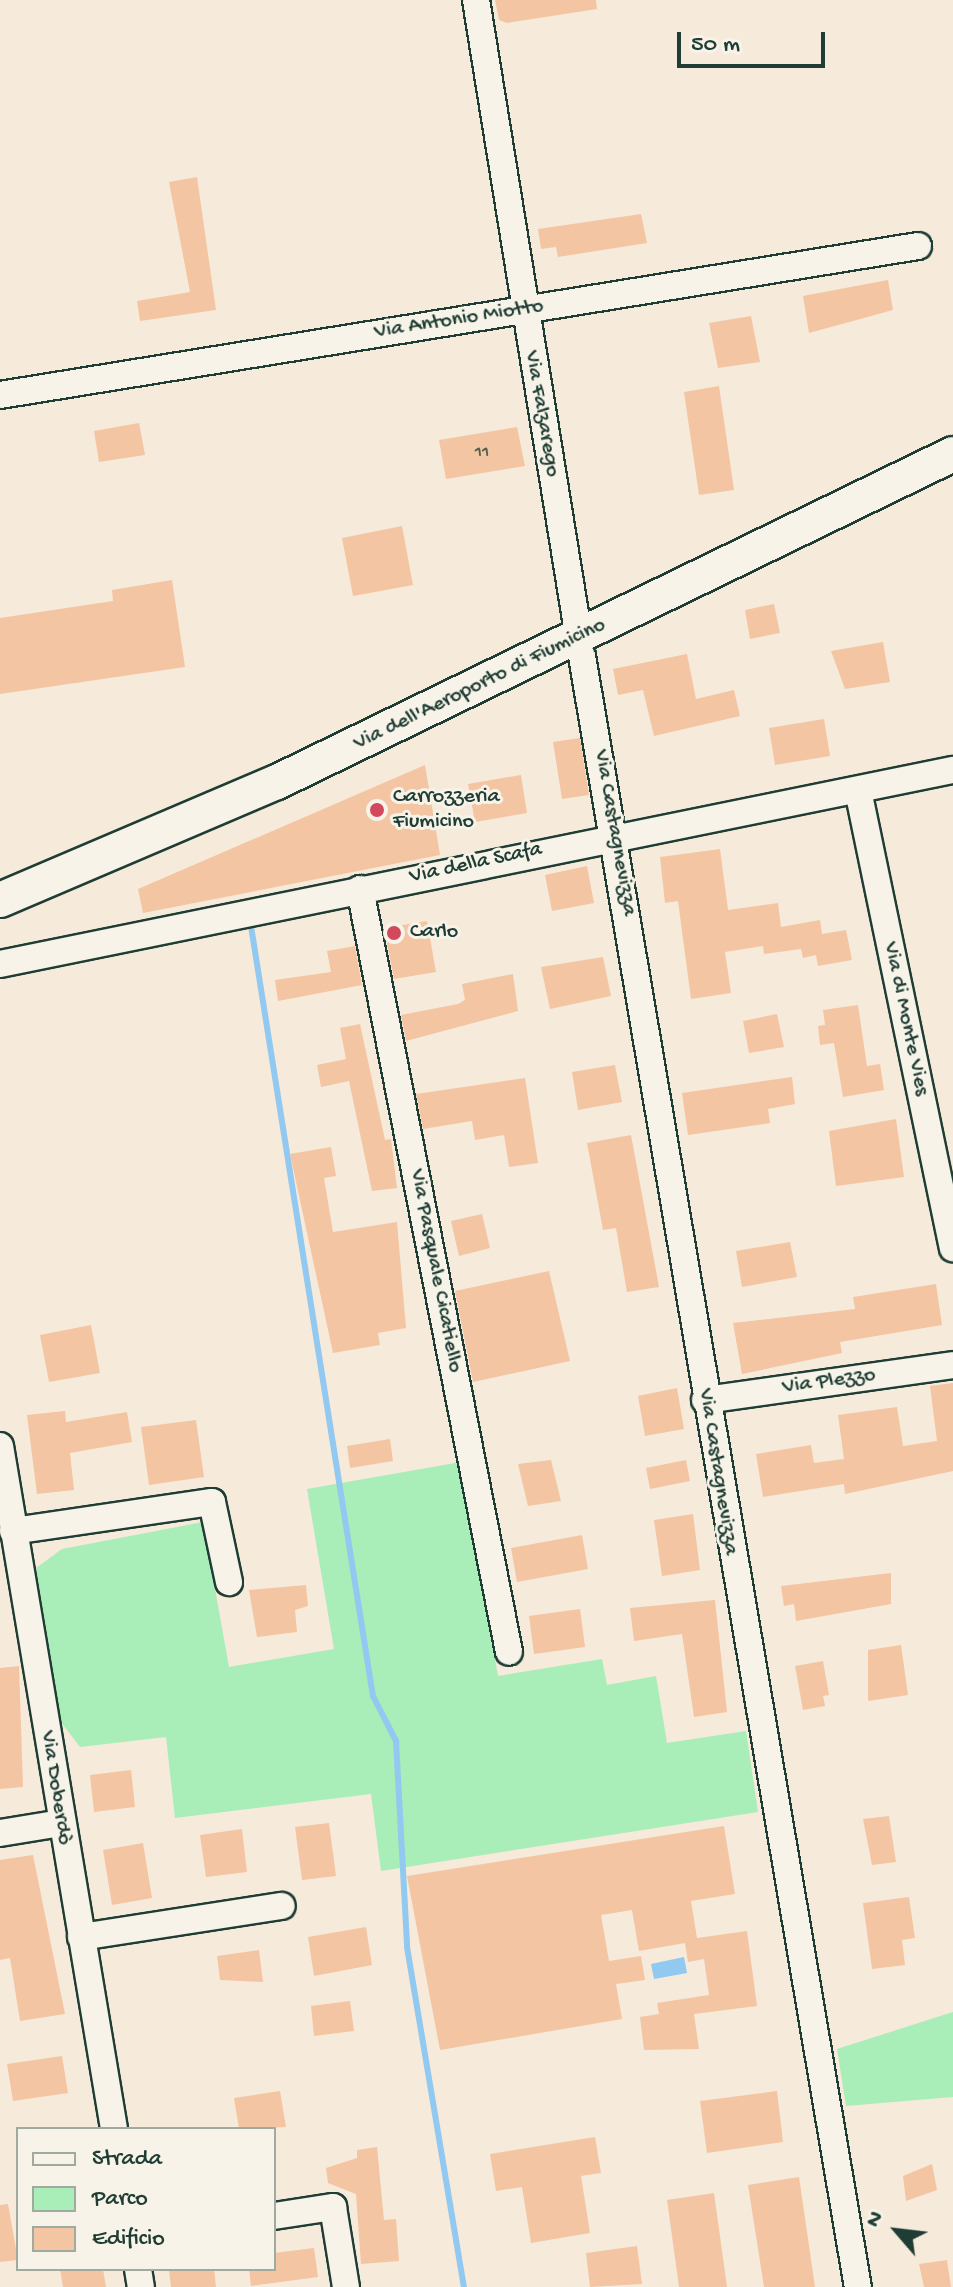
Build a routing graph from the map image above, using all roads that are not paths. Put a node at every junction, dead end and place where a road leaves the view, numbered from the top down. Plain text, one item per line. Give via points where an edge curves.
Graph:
1 (476, 0) edge
2 (918, 246) dead end
3 (523, 310) junction
4 (0, 395) edge
5 (953, 454) edge
6 (581, 647) junction
7 (953, 770) edge
8 (858, 790) junction
9 (615, 834) junction
10 (360, 889) junction
11 (0, 900) edge
12 (0, 964) edge
13 (953, 1248) edge
14 (953, 1365) edge
15 (705, 1400) junction
16 (0, 1446) edge
17 (13, 1531) junction
18 (229, 1582) dead end
19 (509, 1652) dead end
20 (61, 1823) junction
21 (0, 1833) edge
22 (282, 1906) dead end
23 (81, 1937) junction
24 (114, 2127) edge
25 (276, 2216) edge
26 (346, 2287) edge
27 (858, 2287) edge

1 - 3 street, Via Falzarego
2 - 3 street, Via Antonio Miotto
3 - 4 street, Via Antonio Miotto
3 - 6 street, Via Falzarego
5 - 6 main road, Via dell'Aeroporto di Fiumicino
6 - 9 street, Via Castagnevizza
6 - 11 main road, Via dell'Aeroporto di Fiumicino
7 - 8 street, Via della Scafa
8 - 9 street, Via della Scafa
8 - 13 street, Via di Monte Vies
9 - 10 street, Via della Scafa
9 - 15 street, Via Castagnevizza
10 - 12 street, Via della Scafa
10 - 19 street, Via Pasquale Cicatiello
14 - 15 street, Via Plezzo
15 - 27 street, Via Castagnevizza
16 - 17 street, Via Doberdò
17 - 18 street via 212,1502
17 - 20 street, Via Doberdò
20 - 21 street
20 - 23 street, Via Doberdò
22 - 23 street
23 - 24 street, Via Doberdò
25 - 26 street via 333,2207

